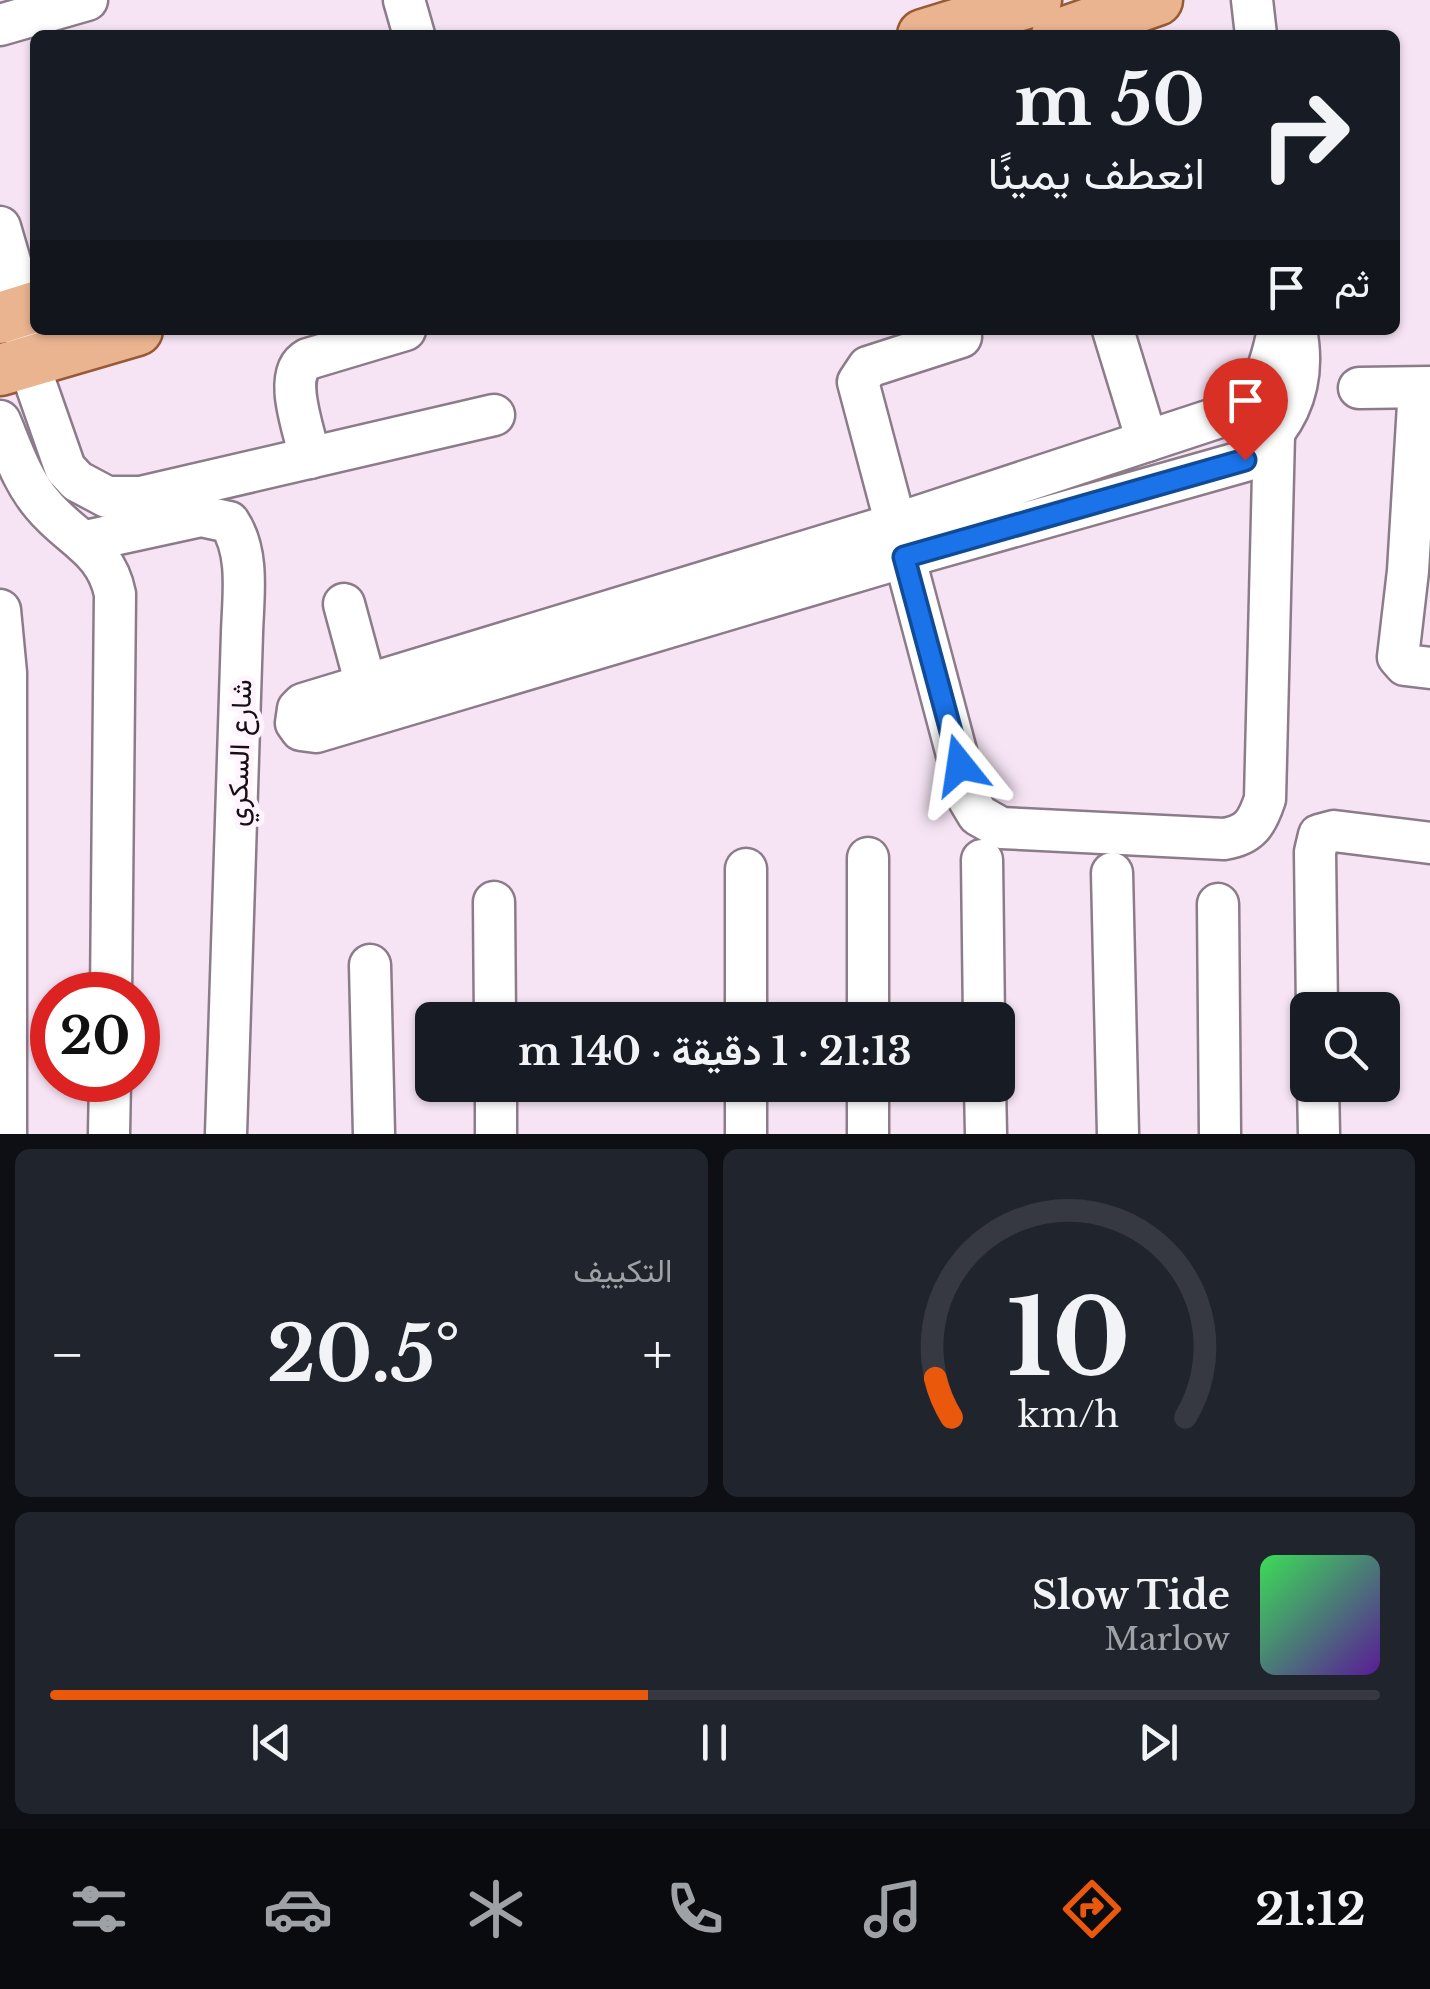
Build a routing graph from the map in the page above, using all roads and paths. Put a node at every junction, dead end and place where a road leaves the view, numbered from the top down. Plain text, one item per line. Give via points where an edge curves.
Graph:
1 (87, 0) edge
2 (404, 0) edge
3 (1036, 0) edge
4 (1157, 0) edge
5 (1252, 0) edge
6 (0, 24) edge
7 (413, 30) edge
8 (938, 30) edge
9 (1070, 30) edge
10 (1255, 30) edge
11 (0, 228) edge
12 (20, 312) edge
13 (120, 335) edge
14 (388, 335) edge
15 (1115, 335) edge
16 (1277, 335) edge
17 (1296, 335) edge
18 (960, 336) dead end
19 (14, 366) edge
20 (1359, 388) dead end
21 (1424, 388) edge
22 (1256, 394) junction
23 (494, 414) dead end
24 (0, 421) edge
25 (1274, 434) junction
26 (1148, 440) junction
27 (310, 458) junction
28 (86, 540) junction
29 (900, 541) junction
30 (344, 604) dead end
31 (0, 610) edge
32 (1430, 668) edge
33 (1430, 843) edge
34 (868, 858) dead end
35 (982, 860) dead end
36 (746, 869) dead end
37 (1112, 873) dead end
38 (494, 902) dead end
39 (1218, 904) dead end
40 (370, 966) dead end
41 (110, 972) edge
42 (1317, 992) edge
43 (495, 1002) edge
44 (746, 1002) edge
45 (868, 1002) edge
46 (984, 1002) edge
47 (110, 1102) edge
48 (496, 1102) edge
49 (746, 1102) edge
50 (868, 1102) edge
51 (985, 1102) edge
52 (1318, 1102) edge
53 (6, 1134) edge
54 (109, 1134) edge
55 (226, 1134) edge
56 (374, 1134) edge
57 (496, 1134) edge
58 (746, 1134) edge
59 (868, 1134) edge
60 (986, 1134) edge
61 (1118, 1134) edge
62 (1220, 1134) edge
63 (1319, 1134) edge

1 - 6 street
2 - 7 street
3 - 8 main road
4 - 9 main road
5 - 10 street
11 - 12 street
12 - 19 street
13 - 19 main road
14 - 27 street via 298,367 294,380
15 - 26 street
16 - 22 street
17 - 25 street via 1297,386
18 - 29 street via 868,367 858,382
19 - 27 street via 65,468 107,497 141,497
20 - 21 street
21 - 32 street via 1398,657 1405,665
22 - 25 street
22 - 26 street via 1223,416
23 - 27 street
24 - 28 street via 28,486
25 - 29 street via 1245,460
25 - 29 street via 1265,799 1249,832 1235,837 1013,830 978,815
26 - 29 street
28 - 41 street via 111,574 115,594
28 - 55 street, شارع السكري via 201,516 229,522 238,535 242,651
29 - 30 street via 370,700
31 - 53 street via 6,673
33 - 42 street via 1334,831 1319,836
34 - 45 street
35 - 46 street
36 - 44 street
37 - 61 street
38 - 43 street
39 - 62 street
40 - 56 street
47 - 54 street
48 - 57 street
49 - 58 street
50 - 59 street
51 - 60 street
52 - 63 street

